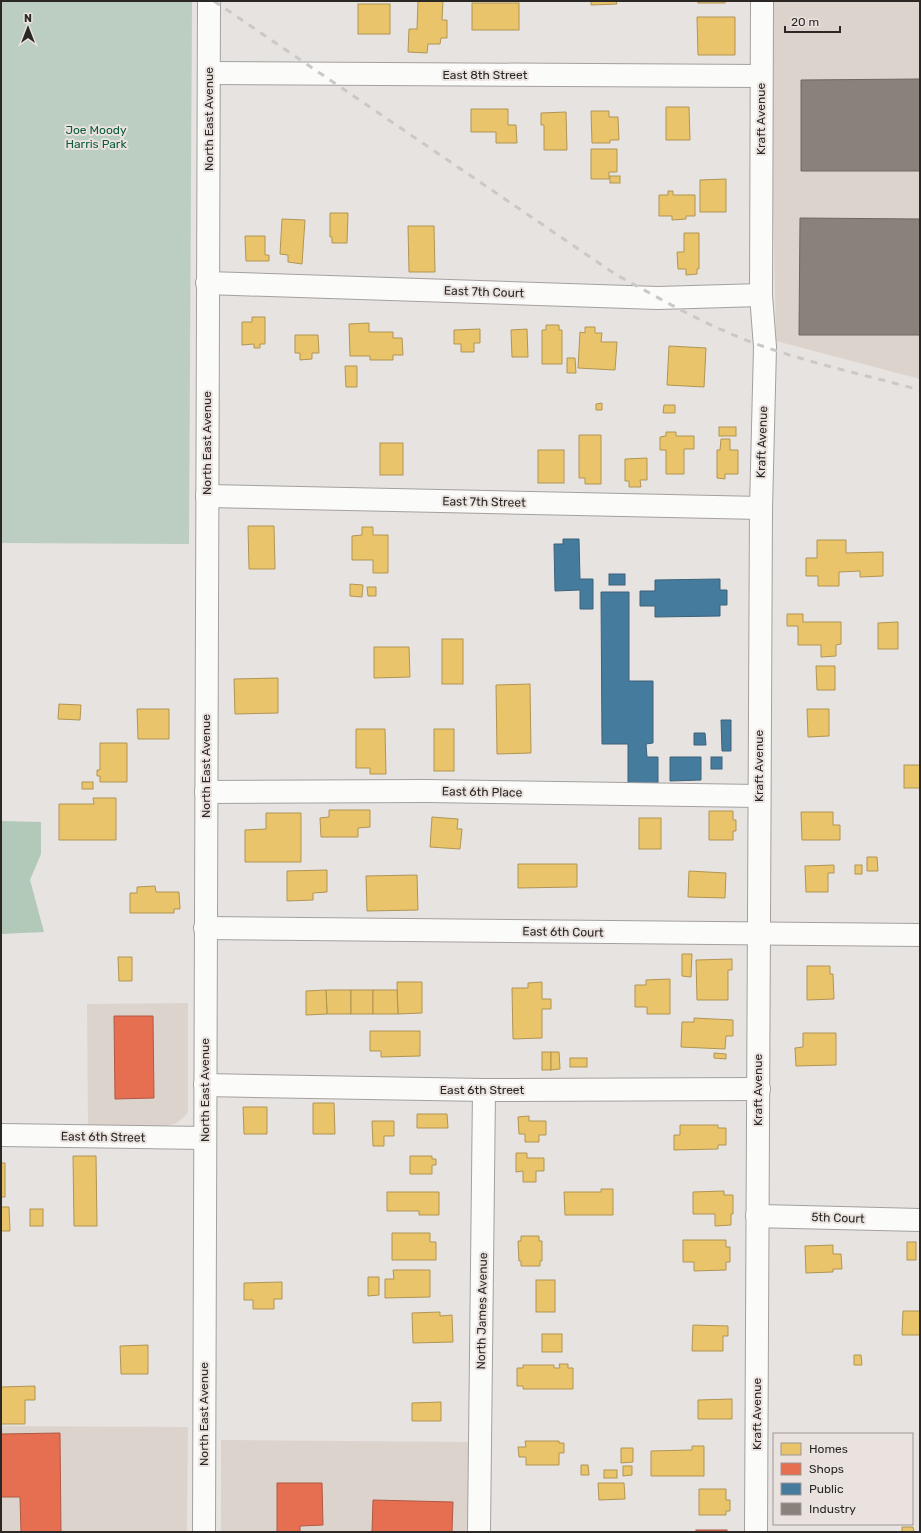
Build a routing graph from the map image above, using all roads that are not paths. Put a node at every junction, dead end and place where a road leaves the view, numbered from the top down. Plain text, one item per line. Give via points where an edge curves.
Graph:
1 (209, 1) edge
2 (762, 1) edge
3 (209, 73) junction
4 (761, 76) junction
5 (207, 283) junction
6 (761, 295) junction
7 (207, 496) junction
8 (761, 508) junction
9 (206, 792) junction
10 (759, 796) junction
11 (205, 928) junction
12 (759, 934) junction
13 (920, 935) edge
14 (205, 1085) junction
15 (759, 1089) junction
16 (484, 1090) junction
17 (1, 1135) edge
18 (205, 1138) junction
19 (757, 1216) junction
20 (920, 1220) edge
21 (204, 1532) edge
22 (479, 1532) edge
23 (756, 1532) edge

1 - 3 street, North East Avenue
2 - 4 street, Kraft Avenue
3 - 4 street, East 8th Street
3 - 5 street, North East Avenue
4 - 6 street, Kraft Avenue
5 - 6 street, East 7th Court via 658,298
5 - 7 street, North East Avenue
6 - 8 street, Kraft Avenue via 765,347
7 - 8 street, East 7th Street
7 - 9 street, North East Avenue
8 - 10 street, Kraft Avenue
9 - 10 street, East 6th Place via 426,791
9 - 11 street, North East Avenue
10 - 12 street, Kraft Avenue
11 - 12 street, East 6th Court
11 - 14 street, North East Avenue
12 - 13 street, East 6th Court
12 - 15 street, Kraft Avenue
14 - 16 street, East 6th Street
14 - 18 street, North East Avenue
15 - 16 street, East 6th Street
15 - 19 street, Kraft Avenue
16 - 22 street, North James Avenue
17 - 18 street, East 6th Street
18 - 21 street, North East Avenue
19 - 20 street, 5th Court
19 - 23 street, Kraft Avenue

